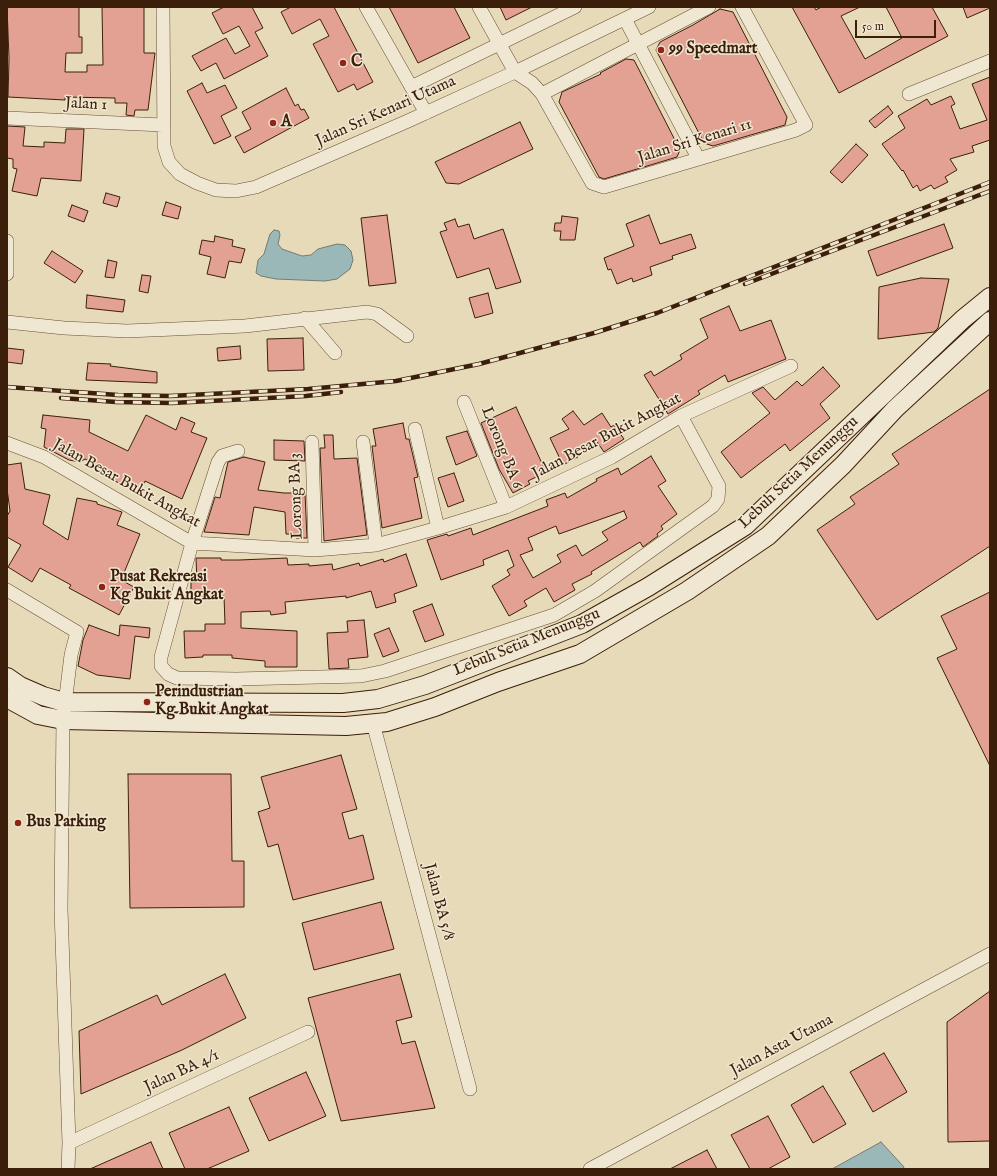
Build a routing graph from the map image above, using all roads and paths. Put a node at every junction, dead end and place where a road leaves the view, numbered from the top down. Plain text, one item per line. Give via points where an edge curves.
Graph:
1 (163, 7) edge
2 (366, 7) edge
3 (479, 7) edge
4 (575, 7) edge
5 (649, 7) edge
6 (709, 7) edge
7 (742, 7) edge
8 (625, 19) junction
9 (638, 44) junction
10 (499, 45) junction
11 (990, 61) edge
12 (515, 72) junction
13 (411, 87) junction
14 (542, 94) junction
15 (909, 94) dead end
16 (426, 113) junction
17 (7, 118) edge
18 (163, 126) junction
19 (698, 158) junction
20 (7, 241) edge
21 (7, 274) edge
22 (990, 297) edge
23 (305, 318) junction
24 (990, 321) edge
25 (7, 322) edge
26 (407, 336) dead end
27 (335, 353) dead end
28 (791, 366) dead end
29 (464, 402) dead end
30 (681, 416) junction
31 (415, 429) dead end
32 (312, 442) dead end
33 (363, 442) dead end
34 (7, 443) edge
35 (238, 451) dead end
36 (506, 507) junction
37 (438, 528) junction
38 (192, 543) junction
39 (376, 545) junction
40 (315, 550) junction
41 (7, 590) edge
42 (7, 677) edge
43 (236, 679) junction
44 (7, 698) edge
45 (64, 702) junction
46 (236, 702) junction
47 (63, 720) junction
48 (373, 723) junction
49 (990, 954) edge
50 (308, 1032) dead end
51 (470, 1089) dead end
52 (69, 1143) junction
53 (68, 1169) edge
54 (590, 1169) edge

1 - 18 street, Jalan Sri Kenari Utama
2 - 13 street
3 - 10 street
4 - 10 street
5 - 8 street, Jalan Sri Kenari Utama
6 - 9 street
7 - 19 street, Jalan Sri Kenari 11 via 806,125
8 - 9 street
8 - 12 street, Jalan Sri Kenari Utama
9 - 14 street
9 - 19 street
10 - 12 street
10 - 13 street
11 - 15 street
12 - 14 street via 532,83
12 - 16 street, Jalan Sri Kenari Utama
13 - 16 street
14 - 19 street, Jalan Sri Kenari 11 via 592,183 604,187
16 - 18 street, Jalan Sri Kenari Utama via 256,187 236,191 216,190 196,184 180,174 169,162 164,146
17 - 18 street, Jalan 1
20 - 21 street
22 - 46 street, Lebuh Setia Menunggu via 963,319 745,526 648,587 582,624 425,685 378,699 343,703
23 - 25 street via 245,326 127,331
23 - 26 street via 367,312 377,314
23 - 27 street
24 - 48 street, Lebuh Setia Menunggu via 895,409 843,465 768,536 688,591 580,654 435,707 387,722
28 - 30 street, Jalan Besar Bukit Angkat
29 - 36 street, Lorong BA 6
30 - 36 street, Jalan Besar Bukit Angkat via 612,457
30 - 43 street via 719,486 718,499 713,506 595,591 554,615 385,671 335,678
31 - 37 street
32 - 40 street, Lorong BA 3
33 - 39 street
34 - 38 street, Jalan Besar Bukit Angkat via 44,457
35 - 38 street via 222,456 218,462
36 - 37 street, Jalan Besar Bukit Angkat
37 - 39 street, Jalan Besar Bukit Angkat
38 - 40 street, Jalan Besar Bukit Angkat
38 - 43 street via 161,657 161,666 168,674 177,678
39 - 40 street, Jalan Besar Bukit Angkat
41 - 45 street via 77,632
42 - 45 street, Lebuh Setia Menunggu via 42,696
43 - 46 street
44 - 47 street, Lebuh Setia Menunggu via 38,715
45 - 46 street, Lebuh Setia Menunggu
45 - 47 street
47 - 48 street, Lebuh Setia Menunggu via 346,726
47 - 52 street via 61,909
48 - 51 street, Jalan BA 5/8
49 - 54 street, Jalan Asta Utama
50 - 52 street, Jalan BA 4/1
52 - 53 street

